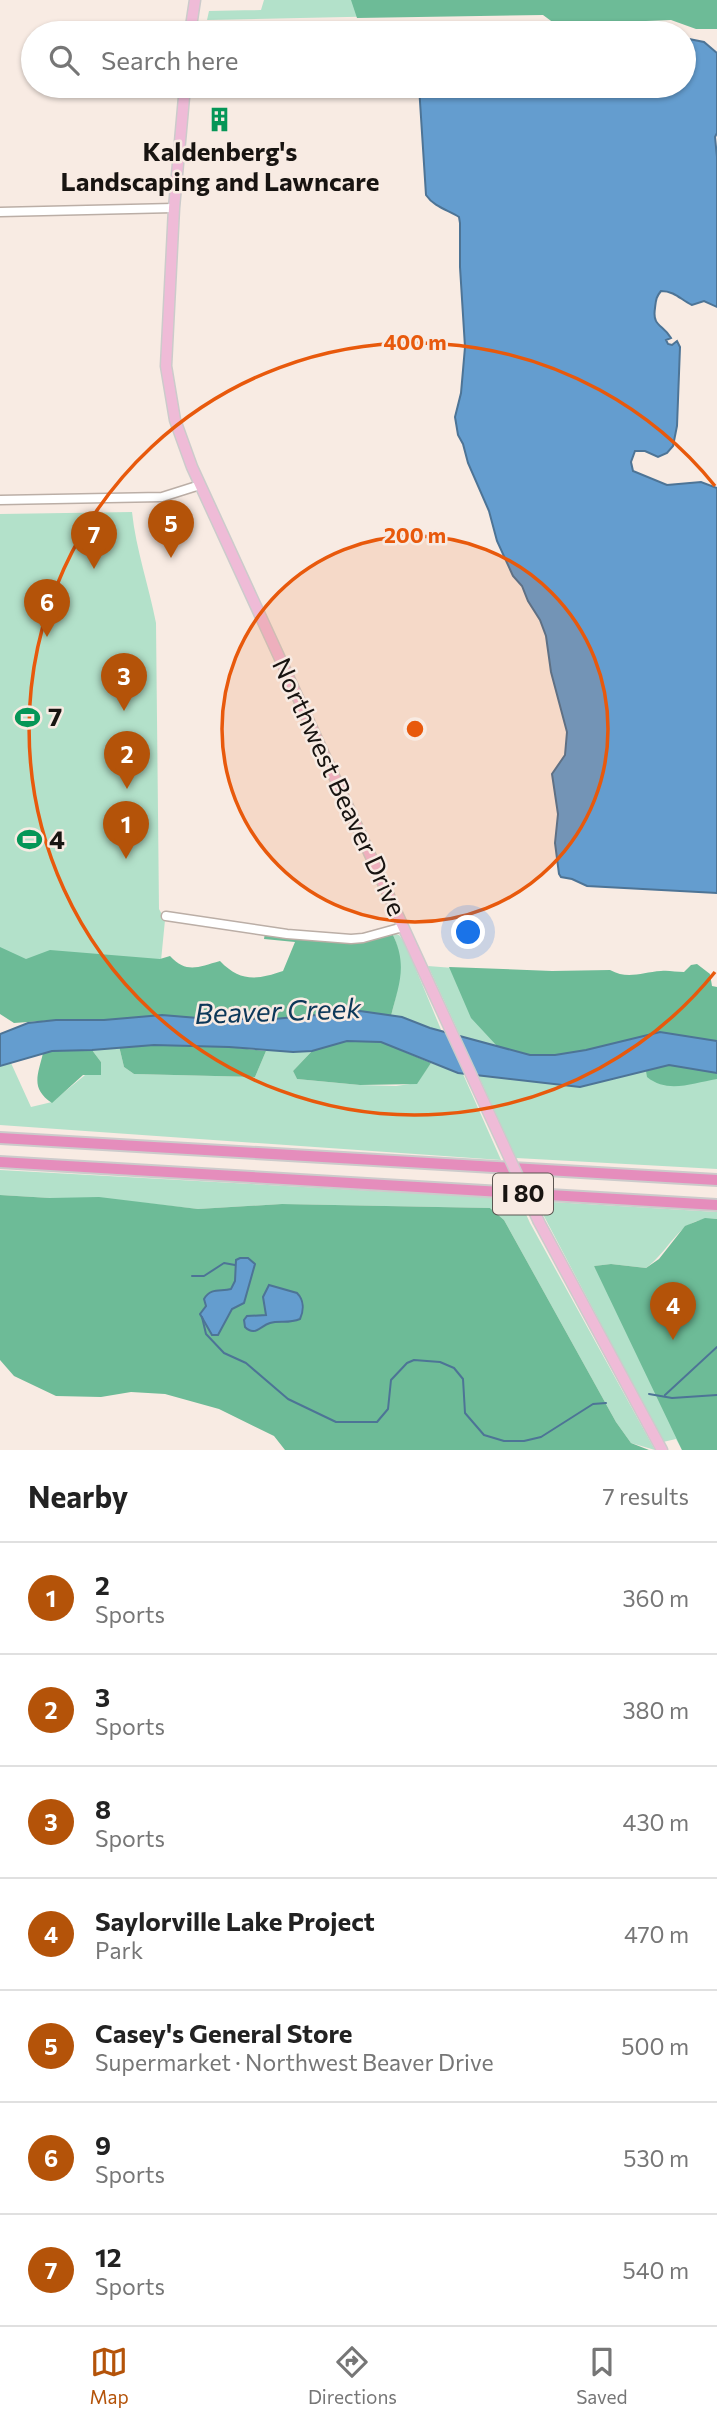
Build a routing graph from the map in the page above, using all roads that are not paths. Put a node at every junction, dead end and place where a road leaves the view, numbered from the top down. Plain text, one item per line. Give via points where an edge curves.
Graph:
1 (195, 0) edge
2 (192, 21) edge
3 (184, 98) edge
4 (174, 208) junction
5 (0, 212) edge
6 (200, 485) junction
7 (0, 500) edge
8 (166, 915) dead end
9 (403, 927) junction
10 (0, 1138) edge
11 (0, 1162) edge
12 (717, 1180) edge
13 (717, 1205) edge
14 (662, 1450) edge

1 - 2 main road
3 - 4 main road, Northwest Beaver Drive
4 - 5 street
4 - 6 main road, Northwest Beaver Drive via 166,366 186,454
6 - 7 street via 162,497
6 - 9 main road, Northwest Beaver Drive
8 - 9 street via 351,939
9 - 14 main road, Northwest Beaver Drive, bridge via 539,1222
10 - 12 highway, I 80
11 - 13 highway, I 80

